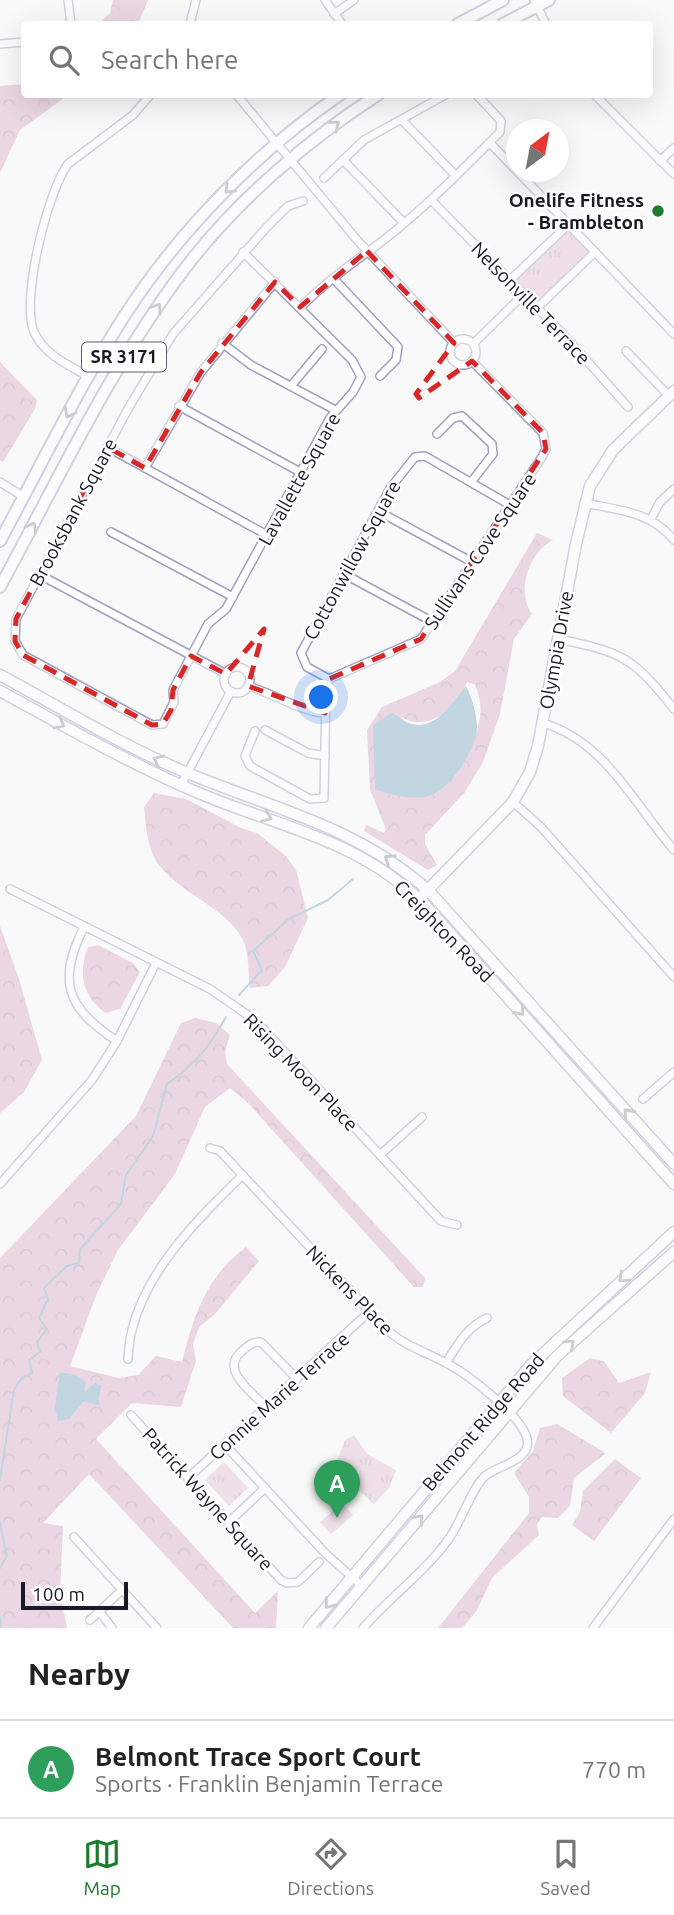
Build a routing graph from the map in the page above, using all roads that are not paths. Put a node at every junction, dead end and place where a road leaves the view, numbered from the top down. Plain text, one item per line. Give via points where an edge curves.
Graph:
1 (68, 0) edge
2 (196, 0) edge
3 (325, 0) edge
4 (354, 0) edge
5 (503, 0) edge
6 (549, 0) edge
7 (536, 4) edge
8 (334, 14) junction
9 (71, 21) edge
10 (191, 21) edge
11 (340, 21) edge
12 (464, 21) edge
13 (508, 21) edge
14 (544, 21) edge
15 (21, 42) edge
16 (0, 44) edge
17 (148, 98) edge
18 (240, 98) edge
19 (336, 98) edge
20 (374, 98) edge
21 (440, 98) edge
22 (481, 98) edge
23 (598, 98) edge
24 (402, 120) junction
25 (279, 143) junction
26 (490, 143) junction
27 (674, 148) edge
28 (292, 159) junction
29 (343, 160) junction
30 (506, 160) edge
31 (660, 161) junction
32 (674, 174) edge
33 (455, 175) junction
34 (324, 178) dead end
35 (528, 182) edge
36 (431, 200) junction
37 (303, 201) dead end
38 (404, 223) junction
39 (569, 224) junction
40 (367, 251) junction
41 (243, 252) junction
42 (595, 252) junction
43 (333, 278) junction
44 (510, 279) junction
45 (275, 282) junction
46 (524, 294) junction
47 (300, 307) junction
48 (536, 309) junction
49 (674, 334) edge
50 (222, 343) junction
51 (454, 343) junction
52 (473, 344) junction
53 (322, 349) dead end
54 (626, 351) dead end
55 (472, 362) junction
56 (380, 376) dead end
57 (89, 377) junction
58 (291, 386) junction
59 (671, 393) edge
60 (179, 406) junction
61 (628, 407) dead end
62 (335, 410) junction
63 (437, 434) dead end
64 (107, 447) junction
65 (145, 468) junction
66 (300, 472) junction
67 (472, 481) junction
68 (0, 482) edge
69 (674, 489) edge
70 (24, 497) junction
71 (584, 503) junction
72 (510, 505) junction
73 (378, 511) junction
74 (651, 519) junction
75 (111, 532) dead end
76 (267, 535) junction
77 (674, 540) edge
78 (0, 541) edge
79 (472, 562) junction
80 (344, 574) junction
81 (40, 575) junction
82 (0, 587) edge
83 (233, 597) junction
84 (433, 622) junction
85 (558, 639) junction
86 (191, 656) junction
87 (226, 674) junction
88 (0, 675) edge
89 (329, 679) junction
90 (248, 686) junction
91 (0, 691) edge
92 (231, 691) junction
93 (674, 709) edge
94 (325, 713) junction
95 (543, 723) junction
96 (265, 730) dead end
97 (255, 731) dead end
98 (325, 756) junction
99 (187, 773) junction
100 (181, 785) junction
101 (513, 802) junction
102 (674, 850) edge
103 (10, 889) dead end
104 (428, 890) junction
105 (419, 899) junction
106 (84, 927) junction
107 (156, 963) junction
108 (674, 976) edge
109 (117, 1041) junction
110 (674, 1072) edge
111 (643, 1099) dead end
112 (422, 1117) dead end
113 (210, 1148) dead end
114 (380, 1155) junction
115 (674, 1164) edge
116 (243, 1175) junction
117 (0, 1184) edge
118 (674, 1184) edge
119 (457, 1225) dead end
120 (674, 1232) edge
121 (674, 1252) edge
122 (368, 1313) junction
123 (487, 1318) dead end
124 (128, 1359) dead end
125 (446, 1363) junction
126 (297, 1378) junction
127 (498, 1403) junction
128 (266, 1408) junction
129 (508, 1412) junction
130 (131, 1415) dead end
131 (225, 1445) junction
132 (188, 1478) junction
133 (265, 1489) junction
134 (674, 1518) edge
135 (229, 1522) junction
136 (74, 1537) dead end
137 (319, 1562) dead end
138 (351, 1576) junction
139 (362, 1586) junction
140 (122, 1590) junction
141 (99, 1611) junction
142 (90, 1620) dead end
143 (113, 1628) edge
144 (157, 1628) edge
145 (309, 1628) edge
146 (327, 1628) edge
147 (363, 1628) edge
148 (593, 1628) edge

1 - 9 street
2 - 10 street
3 - 8 street
4 - 8 street
5 - 12 main road
6 - 7 main road
7 - 13 main road
7 - 14 street
8 - 11 street
15 - 16 street
17 - 57 street via 61,173 32,283 34,332 52,355
18 - 25 street
19 - 25 main road, SR 3171
28 -> 20 main road, SR 3171
21 - 24 street
22 - 26 street via 501,121 500,132
23 - 31 street
24 - 29 street via 363,140
24 - 33 street
25 - 28 street
25 -> 57 main road, SR 3171 via 196,222 157,270
26 - 30 street
26 - 33 street
27 - 31 street
28 - 40 street
82 -> 28 main road, SR 3171 via 139,334 185,269
29 - 34 street
29 - 38 street
31 - 32 street
33 - 36 street
35 - 39 street
36 - 38 street
36 - 44 street, Nelsonville Terrace
37 - 41 street, Brooksbank Square via 288,206
38 - 40 street
39 - 42 street
39 - 44 street
40 - 43 street
40 - 51 street
41 - 45 street, Lavallette Square
41 - 64 street, Brooksbank Square via 173,334
42 - 48 street
42 - 49 street
43 - 47 street
43 - 56 street via 398,347 396,360
44 - 46 street, Nelsonville Terrace
45 - 47 street, Lavallette Square
45 - 50 street
46 - 48 street, Nelsonville Terrace
46 - 52 street
47 - 62 street, Lavallette Square via 359,369 358,385
48 - 61 street, Nelsonville Terrace
50 - 58 street
50 - 60 street
51 - 52 street via 466,340
51 - 55 street via 450,351 456,363
52 - 55 street
53 - 58 street
54 - 59 street
55 - 72 street, Sullivans Cove Square via 546,440 542,457
57 -> 70 main road, SR 3171
58 - 62 street
59 - 71 street, Olympia Drive via 599,467
60 - 65 street
60 - 66 street
62 - 66 street, Lavallette Square
63 - 67 street via 453,418 462,416 492,444 493,454
64 - 65 street
64 - 81 street, Brooksbank Square
65 - 76 street
66 - 76 street, Lavallette Square
67 - 72 street, Cottonwillow Square
67 - 73 street, Cottonwillow Square via 425,456 415,457 398,475
68 - 70 street
69 - 74 street
70 - 78 main road, SR 3171
71 - 74 street
71 - 85 street, Olympia Drive
72 - 79 street, Sullivans Cove Square
73 - 79 street
73 - 80 street, Cottonwillow Square
74 - 77 street
75 - 83 street
76 - 83 street, Lavallette Square
79 - 84 street, Sullivans Cove Square
80 - 84 street
80 - 89 street, Cottonwillow Square via 301,653 307,667
81 - 86 street
81 - 86 street, Brooksbank Square via 16,619 18,649 152,726 163,724 171,710 173,690
83 - 86 street, Lavallette Square via 208,624
84 - 89 street, Sullivans Cove Square via 413,644
85 - 93 street via 621,655 641,669
85 - 95 street, Olympia Drive
86 - 87 street
87 - 90 street via 233,668 243,669 249,676
87 - 92 street via 225,684
99 -> 88 street, Creighton Road
89 - 94 street
90 - 92 street via 241,692
90 - 94 street
91 -> 100 street, Creighton Road
92 - 99 street
94 - 98 street
95 - 101 street, Olympia Drive via 535,760
95 - 102 street via 571,733 596,751
96 - 98 street via 308,753
97 - 98 street via 246,762 310,799 324,798
99 - 100 street
104 -> 99 street, Creighton Road via 385,855 347,835
100 -> 105 street, Creighton Road via 342,846 394,877
101 - 104 street, Olympia Drive
101 - 108 street via 541,827
103 - 106 street, Rising Moon Place
104 - 105 street, Olympia Drive
115 -> 104 street, Creighton Road
105 -> 118 street, Creighton Road
106 - 107 street, Rising Moon Place
106 - 109 street via 70,959 70,991 91,1024
107 - 109 street
107 - 114 street, Rising Moon Place via 210,989 255,1020
109 - 117 street via 81,1093
110 - 111 street
112 - 114 street
113 - 116 street, Nickens Place via 220,1151
114 - 119 street, Rising Moon Place via 441,1221
116 - 122 street, Nickens Place
116 - 124 street via 197,1219 164,1262 131,1333
120 -> 127 street, Belmont Ridge Road via 548,1346
129 -> 121 street, Belmont Ridge Road via 557,1356
122 - 125 street, Nickens Place via 408,1348
122 - 126 street, Connie Marie Terrace
123 - 125 street via 462,1337
125 - 127 street, Nickens Place
126 - 128 street, Connie Marie Terrace
126 - 128 street via 261,1342 253,1342 236,1356 232,1364 235,1373
127 - 129 street, Nickens Place
127 - 138 street, Belmont Ridge Road
128 - 131 street, Connie Marie Terrace
139 -> 129 street, Belmont Ridge Road
129 - 147 street, Nickens Place via 526,1434 521,1457 486,1475 433,1559
130 - 132 street, Patrick Wayne Square
131 - 132 street, Connie Marie Terrace
131 - 133 street
132 - 135 street, Patrick Wayne Square
133 - 135 street
133 - 138 street
134 - 148 street
135 - 137 street, Patrick Wayne Square via 286,1583 298,1582
136 - 140 street
138 - 139 street
138 -> 145 street, Belmont Ridge Road
139 - 146 street, Belmont Ridge Road
140 - 141 street
140 - 144 street
141 - 142 street
141 - 143 street

